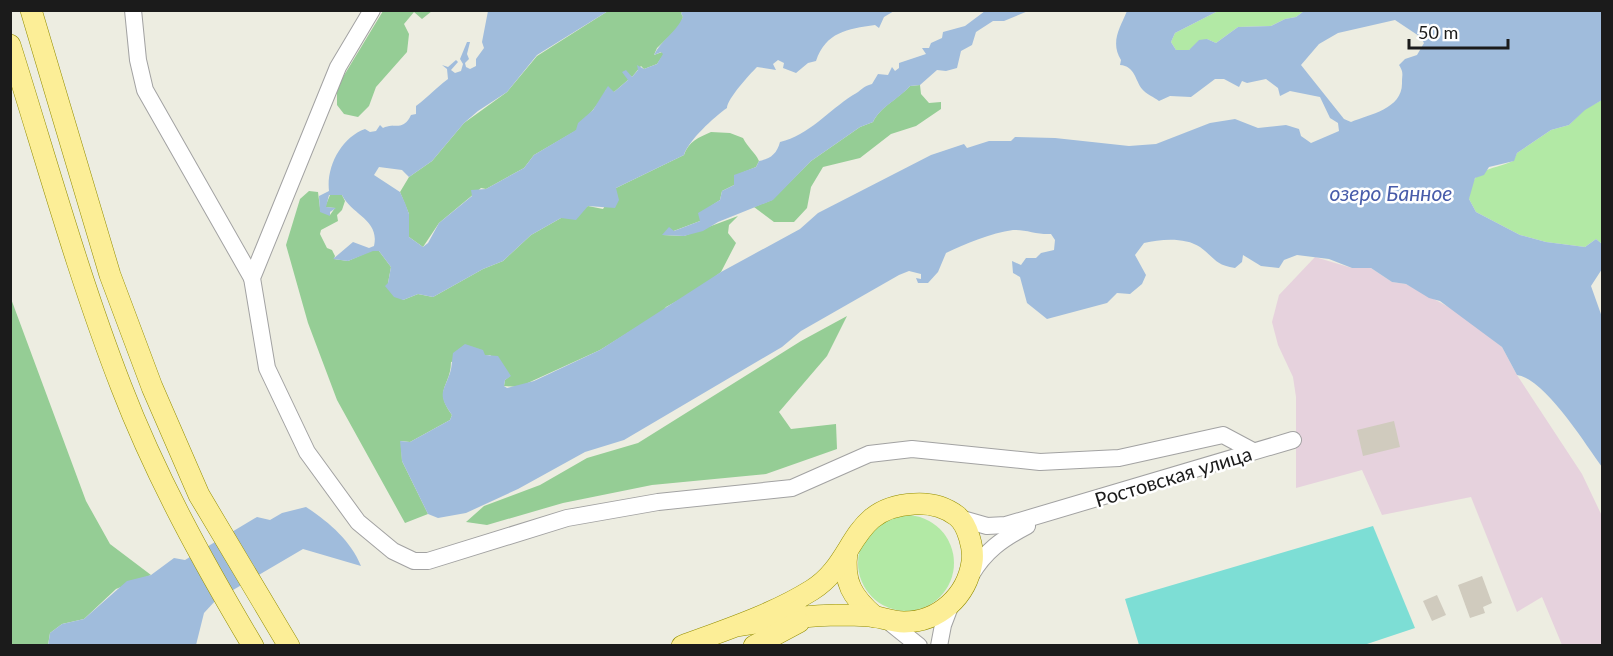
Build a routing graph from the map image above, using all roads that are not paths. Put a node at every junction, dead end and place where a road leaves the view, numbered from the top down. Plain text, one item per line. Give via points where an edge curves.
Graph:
1 (32, 10) edge
2 (133, 10) edge
3 (372, 10) edge
4 (10, 45) edge
5 (252, 278) junction
6 (1293, 440) dead end
7 (1253, 451) junction
8 (1054, 513) junction
9 (959, 518) junction
10 (847, 551) junction
11 (970, 576) junction
12 (951, 604) junction
13 (811, 616) junction
14 (881, 618) junction
15 (736, 626) junction
16 (284, 637) edge
17 (252, 645) edge
18 (682, 645) edge
19 (754, 645) edge
20 (919, 645) edge
21 (939, 645) edge

1 - 16 main road via 110,275 152,387 199,495
2 - 5 street via 145,90
3 - 5 street via 338,67
4 - 17 main road via 81,273 122,388 173,506
5 - 7 street via 267,368 307,452 358,522 393,551 414,561 428,561 567,518 658,502 792,488 869,454 912,449 1040,462 1119,458 1223,435
6 - 7 street, Ростовская улица
7 - 8 street, Ростовская улица
8 - 9 street via 1006,525 987,526
8 - 11 street via 1004,537 981,558
9 - 10 main road via 925,503 903,504 868,520
9 - 11 main road via 970,539
10 - 14 main road via 848,583 864,607
10 - 15 main road via 835,570 811,591
11 - 12 main road
12 - 14 main road via 922,620
12 - 21 street
13 - 14 main road
13 - 15 main road
13 - 19 main road
14 - 20 street
15 - 18 main road

